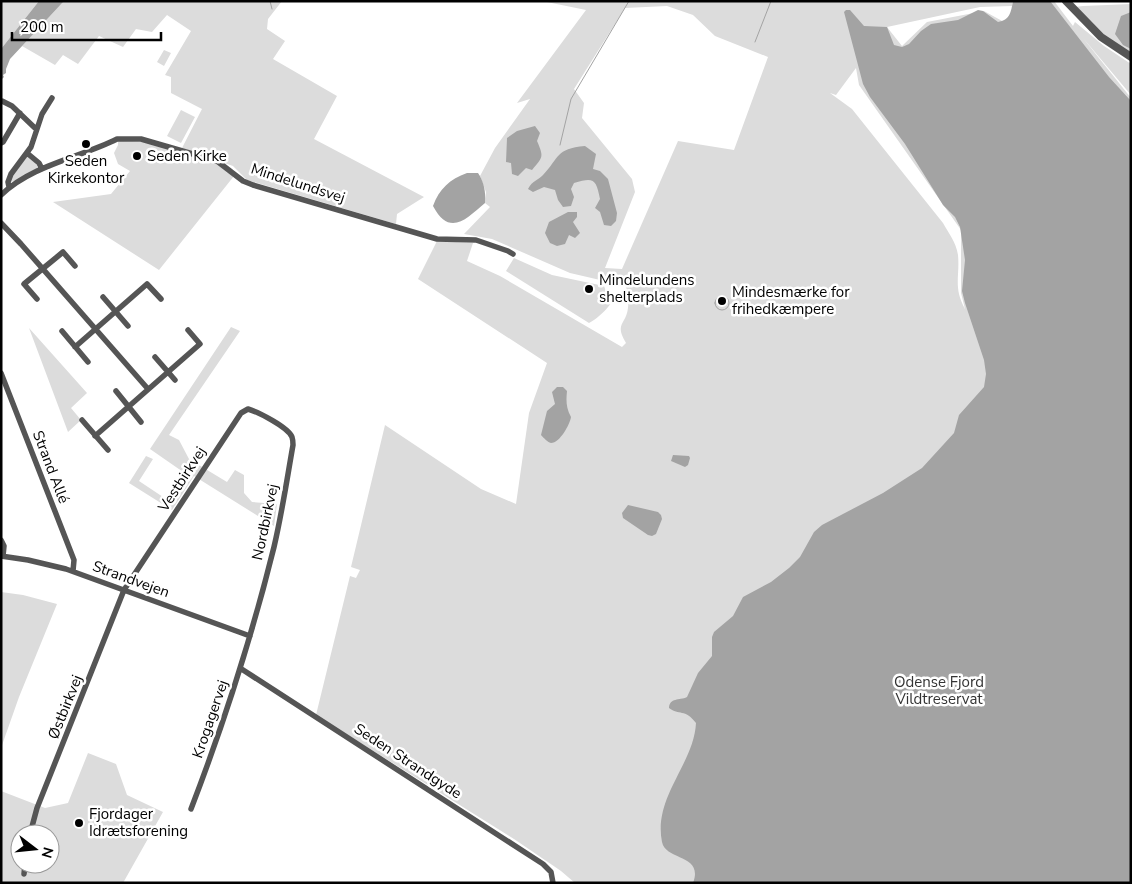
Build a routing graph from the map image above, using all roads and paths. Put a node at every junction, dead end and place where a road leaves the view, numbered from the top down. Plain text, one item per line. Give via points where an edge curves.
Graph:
1 (1066, 1) edge
2 (1131, 57) edge
3 (52, 98) dead end
4 (2, 101) edge
5 (20, 113) junction
6 (36, 128) junction
7 (1, 143) edge
8 (27, 153) junction
9 (42, 169) junction
10 (9, 187) junction
11 (1, 195) edge
12 (1, 224) edge
13 (513, 254) dead end
14 (75, 266) dead end
15 (42, 268) junction
16 (103, 297) dead end
17 (37, 299) dead end
18 (161, 299) dead end
19 (115, 312) junction
20 (128, 326) dead end
21 (95, 329) junction
22 (188, 330) dead end
23 (62, 331) dead end
24 (75, 347) junction
25 (155, 357) dead end
26 (88, 362) dead end
27 (167, 372) junction
28 (1, 373) edge
29 (175, 380) dead end
30 (148, 389) junction
31 (116, 391) dead end
32 (128, 406) junction
33 (82, 420) dead end
34 (273, 421) joint
35 (141, 422) dead end
36 (95, 436) junction
37 (108, 450) dead end
38 (1, 540) edge
39 (2, 556) edge
40 (73, 571) junction
41 (124, 590) junction
42 (250, 636) junction
43 (240, 668) junction
44 (191, 809) dead end
45 (33, 824) edge
46 (554, 883) edge

1 - 2 street via 1101,37
3 - 6 street
4 - 5 street
5 - 6 street
5 - 7 street
6 - 8 street
8 - 9 street
8 - 10 street via 11,174
9 - 10 street, Mindelundsvej
9 - 13 street, Mindelundsvej via 117,139 141,139 217,161 253,186 437,239 476,240
10 - 11 street, Mindelundsvej
12 - 15 street
14 - 15 street via 63,252
15 - 17 street via 24,284
15 - 21 street
16 - 19 street
18 - 19 street via 147,284
19 - 20 street
19 - 21 street
21 - 24 street
21 - 30 street
22 - 27 street via 200,344
23 - 24 street
24 - 26 street
25 - 27 street
27 - 29 street
27 - 30 street
28 - 40 street, Strand Allé via 74,560
30 - 32 street
31 - 32 street
32 - 35 street
32 - 36 street
33 - 36 street
34 - 41 street, Vestbirkvej via 257,411 248,409 241,412
34 - 42 street, Nordbirkvej via 291,435 293,445 274,546
36 - 37 street
38 - 39 street via 4,546
39 - 40 street, Strandvejen
40 - 41 street, Strandvejen
41 - 42 street, Strandvejen
41 - 45 street, Østbirkvej
42 - 43 street, Krogagervej
43 - 44 street, Krogagervej
43 - 46 street, Seden Strandgyde via 543,864 551,872

